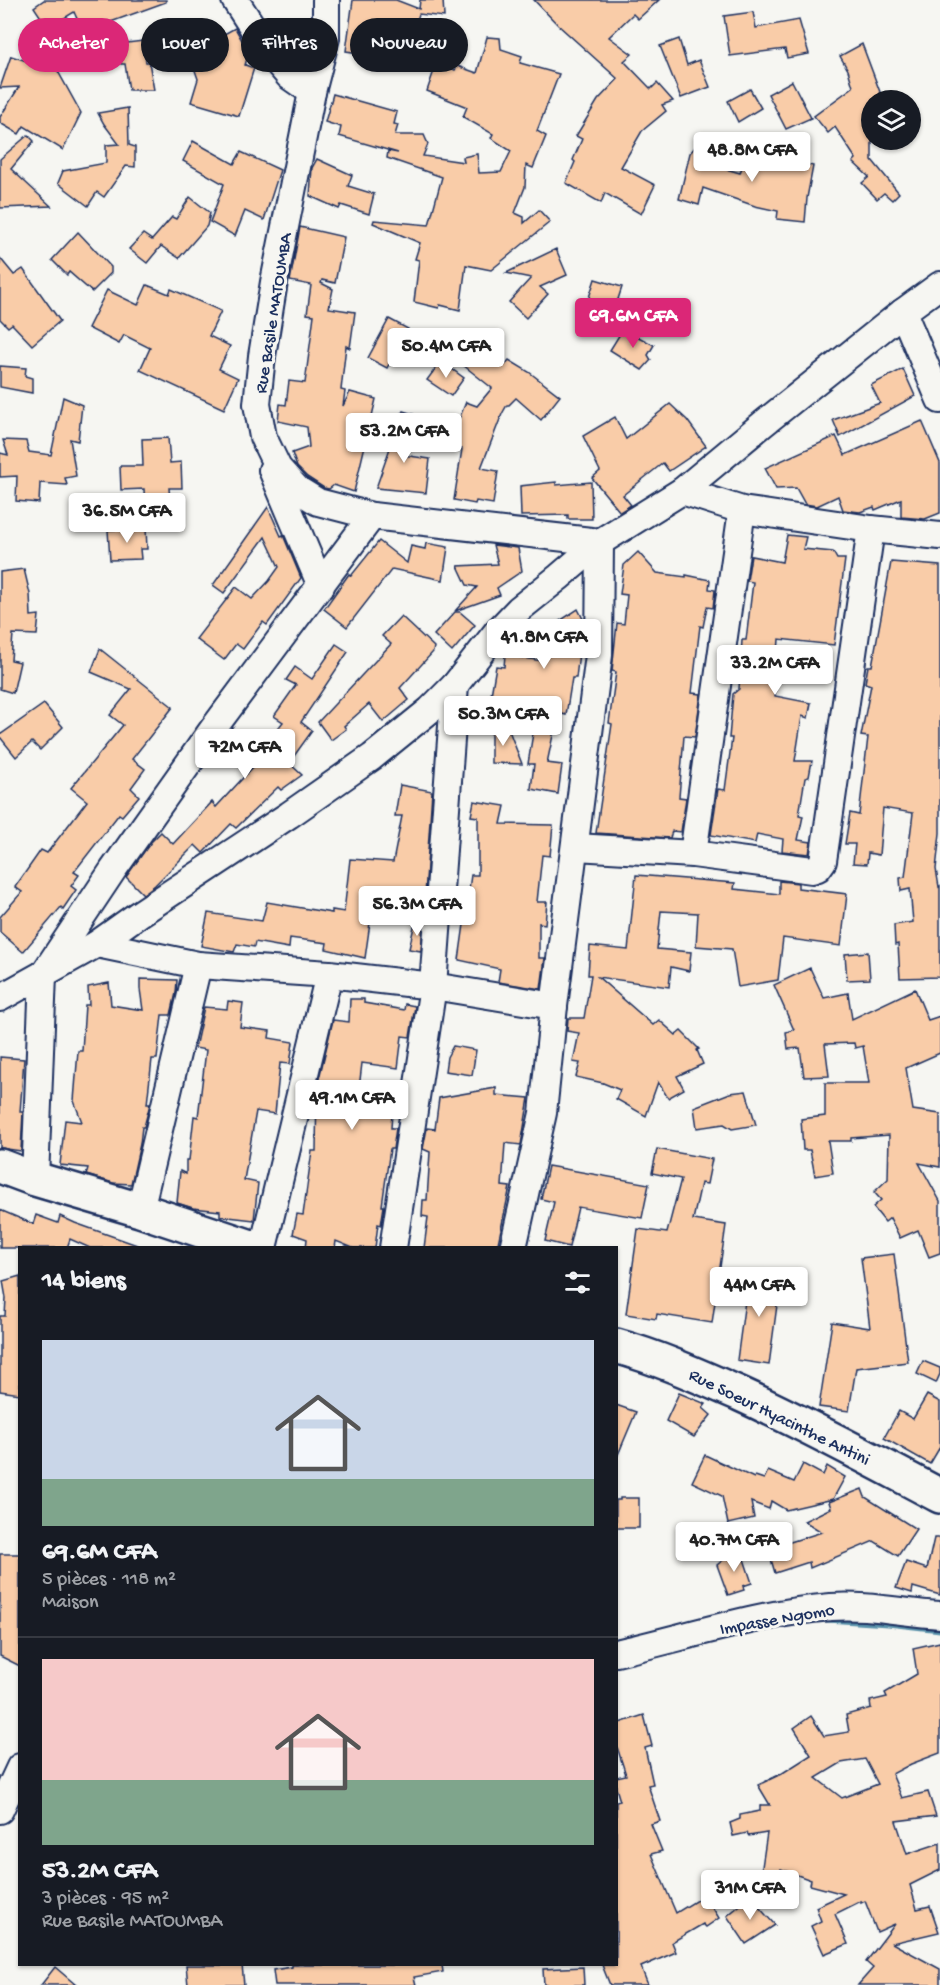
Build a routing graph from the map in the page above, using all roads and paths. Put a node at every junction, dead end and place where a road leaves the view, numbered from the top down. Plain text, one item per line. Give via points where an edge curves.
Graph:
1 (235, 0) edge
2 (326, 0) edge
3 (312, 92) junction
4 (940, 285) edge
5 (903, 312) junction
6 (940, 400) edge
7 (263, 437) junction
8 (682, 491) junction
9 (742, 510) junction
10 (372, 516) junction
11 (871, 529) junction
12 (940, 536) edge
13 (600, 542) junction
14 (321, 586) junction
15 (455, 685) junction
16 (576, 846) junction
17 (693, 854) junction
18 (97, 944) junction
19 (198, 965) junction
20 (329, 974) junction
21 (43, 975) junction
22 (433, 986) junction
23 (0, 998) edge
24 (554, 1006) junction
25 (0, 1166) edge
26 (35, 1179) junction
27 (140, 1210) junction
28 (248, 1246) edge
29 (263, 1246) edge
30 (393, 1246) edge
31 (513, 1246) edge
32 (618, 1347) edge
33 (940, 1496) edge
34 (940, 1615) edge
35 (618, 1653) edge
36 (18, 1771) edge
37 (0, 1810) edge

1 - 3 street via 270,54 289,76
2 - 3 street, Rue Basile MATOUMBA via 326,38
3 - 7 street, Rue Basile MATOUMBA via 262,356 257,404
4 - 5 street
5 - 6 street
5 - 8 street
7 - 10 street, Rue Basile MATOUMBA via 278,468 297,489 318,502
7 - 14 street via 285,504
8 - 9 street
8 - 13 street
9 - 11 street
9 - 17 street
10 - 13 street, Rue Basile MATOUMBA
10 - 14 street
11 - 12 street
11 - 17 street via 821,865 812,870
13 - 15 street via 519,609
13 - 16 street via 599,655
14 - 21 street via 168,792
15 - 18 street via 372,757
15 - 22 street
16 - 17 street
16 - 24 street
18 - 19 street
18 - 21 street
19 - 20 street
19 - 27 street
20 - 22 street
20 - 29 street
21 - 23 street
21 - 26 street
22 - 24 street
22 - 30 street
24 - 31 street via 543,1113
25 - 26 main road
26 - 27 main road
27 - 28 main road
32 - 33 main road, Rue Soeur Hyacinthe Antini via 691,1372 785,1415
34 - 35 street, Impasse Ngomo via 833,1606 790,1612
36 - 37 street

